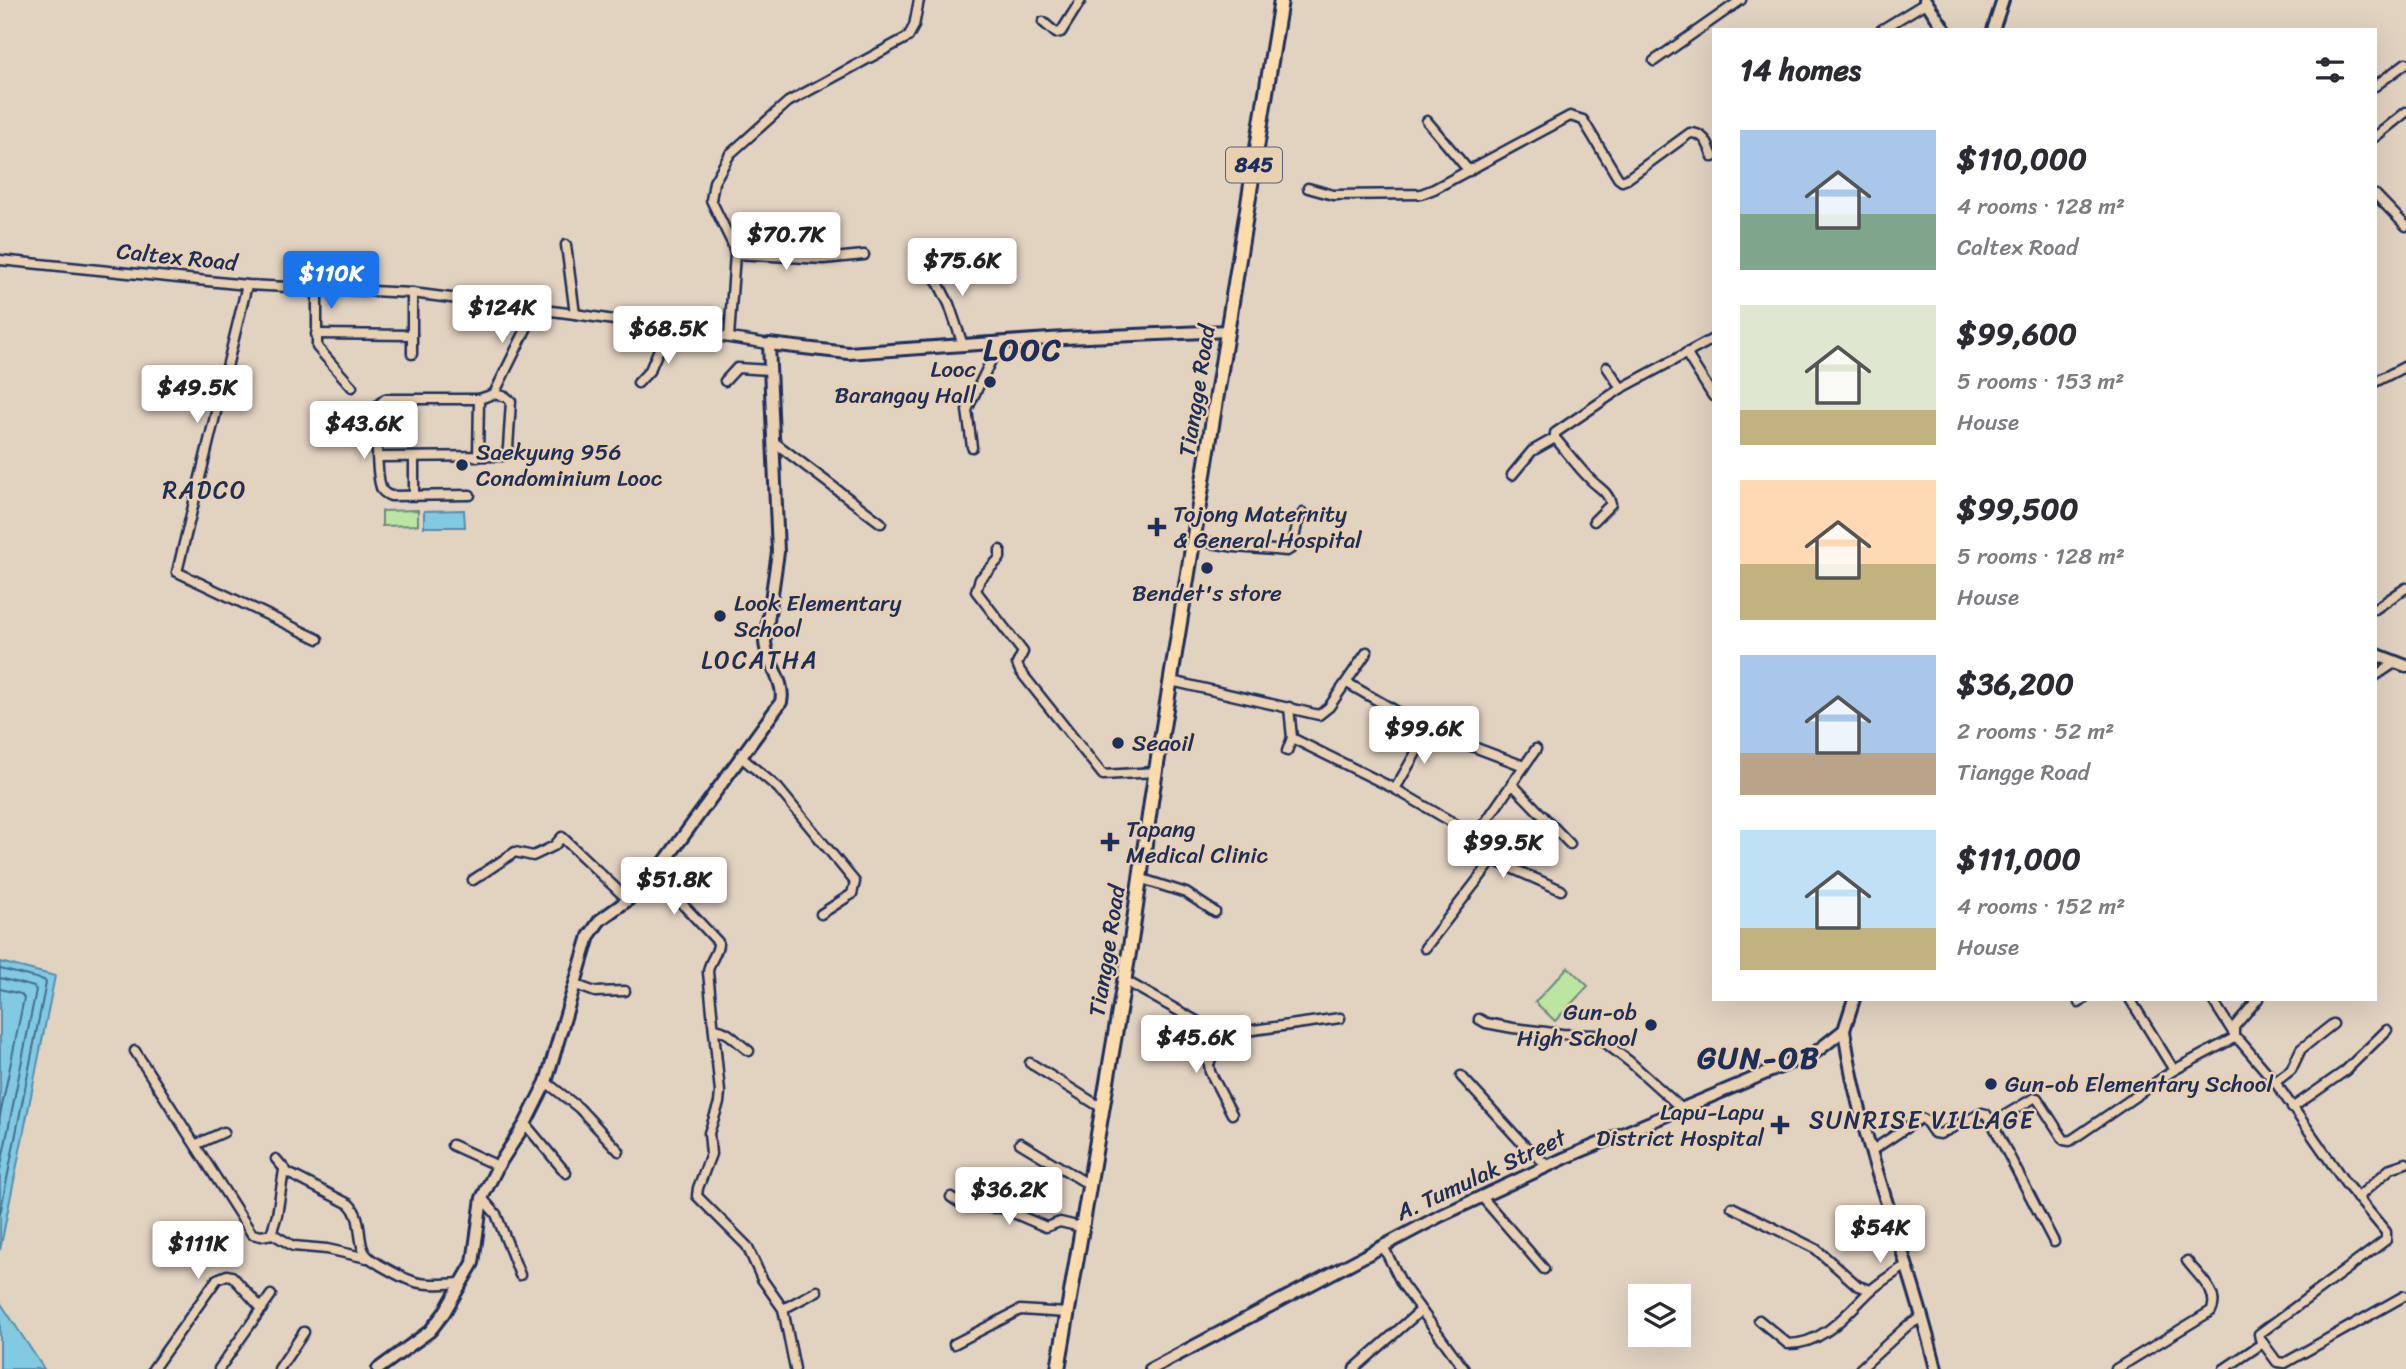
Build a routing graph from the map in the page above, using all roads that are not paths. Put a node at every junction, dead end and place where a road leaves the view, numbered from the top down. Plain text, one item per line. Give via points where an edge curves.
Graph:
1 (919, 0) edge
2 (1081, 0) edge
3 (1280, 0) edge
4 (1741, 0) edge
5 (2003, 0) edge
6 (1926, 1) edge
7 (1043, 22) dead end
8 (1884, 28) edge
9 (1944, 28) edge
10 (1994, 28) edge
11 (1654, 61) dead end
12 (2406, 63) edge
13 (2377, 85) edge
14 (2406, 112) edge
15 (1427, 121) dead end
16 (2377, 135) edge
17 (1712, 155) edge
18 (1469, 171) junction
19 (1308, 188) dead end
20 (2377, 196) edge
21 (2406, 226) edge
22 (566, 245) dead end
23 (735, 254) junction
24 (864, 255) dead end
25 (0, 260) edge
26 (932, 271) dead end
27 (247, 285) junction
28 (317, 289) junction
29 (412, 293) junction
30 (536, 309) junction
31 (575, 314) junction
32 (668, 328) junction
33 (1228, 331) junction
34 (316, 334) junction
35 (412, 335) junction
36 (729, 337) junction
37 (1712, 340) edge
38 (1000, 342) junction
39 (769, 344) junction
40 (962, 345) junction
41 (1686, 353) junction
42 (412, 354) dead end
43 (2406, 366) edge
44 (1608, 367) dead end
45 (770, 370) junction
46 (724, 381) dead end
47 (2377, 381) edge
48 (638, 383) dead end
49 (352, 387) dead end
50 (1621, 388) junction
51 (494, 394) junction
52 (1712, 394) edge
53 (479, 399) junction
54 (1555, 438) junction
55 (774, 442) junction
56 (972, 447) dead end
57 (377, 457) junction
58 (414, 457) junction
59 (478, 457) junction
60 (1512, 475) dead end
61 (414, 495) junction
62 (470, 495) dead end
63 (1303, 513) dead end
64 (1594, 521) dead end
65 (881, 523) dead end
66 (1194, 540) junction
67 (1000, 550) dead end
68 (2406, 588) edge
69 (2377, 609) edge
70 (318, 639) dead end
71 (1367, 652) dead end
72 (2377, 655) edge
73 (2401, 664) edge
74 (2377, 675) edge
75 (1171, 681) junction
76 (1347, 683) junction
77 (1289, 708) junction
78 (1429, 730) junction
79 (1292, 738) junction
80 (1536, 749) dead end
81 (1287, 751) dead end
82 (741, 757) junction
83 (1524, 766) junction
84 (1156, 772) junction
85 (1511, 784) junction
86 (1395, 789) junction
87 (1476, 835) junction
88 (1570, 844) dead end
89 (1493, 860) junction
90 (654, 875) junction
91 (1139, 878) junction
92 (473, 880) dead end
93 (1561, 890) dead end
94 (628, 900) junction
95 (1216, 912) dead end
96 (821, 914) dead end
97 (1425, 948) dead end
98 (1124, 980) junction
99 (576, 985) junction
100 (625, 991) dead end
101 (1853, 1001) edge
102 (2131, 1001) edge
103 (2213, 1001) edge
104 (2256, 1001) edge
105 (1340, 1018) dead end
106 (1479, 1019) dead end
107 (2333, 1024) dead end
108 (714, 1029) junction
109 (1844, 1030) junction
110 (2387, 1030) dead end
111 (1222, 1033) junction
112 (2233, 1035) junction
113 (135, 1051) dead end
114 (749, 1051) dead end
115 (1030, 1063) dead end
116 (2174, 1070) junction
117 (1461, 1076) dead end
118 (546, 1082) junction
119 (2275, 1082) junction
120 (1101, 1108) junction
121 (1681, 1108) junction
122 (2292, 1108) junction
123 (1232, 1114) dead end
124 (1992, 1123) junction
125 (525, 1124) junction
126 (224, 1132) dead end
127 (1020, 1143) dead end
128 (197, 1144) junction
129 (452, 1145) dead end
130 (619, 1151) dead end
131 (1871, 1151) junction
132 (276, 1159) dead end
133 (2406, 1163) edge
134 (498, 1166) junction
135 (1548, 1166) junction
136 (284, 1170) junction
137 (566, 1173) dead end
138 (1088, 1184) junction
139 (1481, 1196) junction
140 (951, 1197) dead end
141 (482, 1198) junction
142 (2357, 1198) junction
143 (1732, 1207) dead end
144 (1081, 1227) junction
145 (271, 1234) junction
146 (2054, 1242) dead end
147 (1383, 1246) junction
148 (367, 1258) junction
149 (2187, 1261) dead end
150 (1907, 1265) junction
151 (1544, 1269) dead end
152 (520, 1275) dead end
153 (460, 1283) junction
154 (1871, 1290) junction
155 (817, 1291) dead end
156 (271, 1295) dead end
157 (2404, 1296) dead end
158 (262, 1309) junction
159 (783, 1309) junction
160 (1420, 1311) junction
161 (1068, 1314) junction
162 (1923, 1317) junction
163 (1759, 1320) dead end
164 (304, 1332) dead end
165 (2263, 1343) junction
166 (954, 1344) dead end
167 (153, 1369) edge
168 (219, 1369) edge
169 (279, 1369) edge
170 (378, 1369) edge
171 (795, 1369) edge
172 (1058, 1369) edge
173 (1151, 1369) edge
174 (1353, 1369) edge
175 (1464, 1369) edge
176 (1860, 1369) edge
177 (1936, 1369) edge
178 (2116, 1369) edge
179 (2224, 1369) edge

1 - 23 street via 908,37 788,102 730,154 714,182 711,200
2 - 7 street via 1061,33
3 - 33 main road, Tiangge Road / 845
4 - 11 street
5 - 10 street
6 - 8 street
6 - 9 street
12 - 13 street
14 - 16 street
15 - 18 street
17 - 18 street via 1704,138 1690,134 1622,181 1583,120 1570,116
18 - 19 street via 1434,189 1407,195 1333,195
20 - 21 street
22 - 31 street
23 - 24 street
23 - 36 street
25 - 27 street, Caltex Road
26 - 40 street
27 - 28 street, Caltex Road
27 - 70 street via 177,572
28 - 29 street, Caltex Road
28 - 34 street
29 - 30 street, Caltex Road
29 - 35 street
30 - 31 street, Caltex Road
30 - 51 street
31 - 32 street, Caltex Road
32 - 36 street, Caltex Road
32 - 48 street via 650,370
33 - 38 street, Caltex Road
33 - 66 main road, Tiangge Road / 845
34 - 35 street
34 - 49 street via 318,351
35 - 42 street
36 - 39 street, Caltex Road
37 - 41 street
38 - 40 street, Caltex Road
38 - 56 street via 967,410
39 - 40 street, Caltex Road via 848,353
39 - 45 street
41 - 50 street
41 - 52 street
43 - 47 street
44 - 50 street
45 - 46 street via 737,368
45 - 55 street
50 - 54 street via 1560,429
51 - 53 street
51 - 59 street via 511,401 506,454
53 - 57 street via 385,398 377,406
53 - 59 street
54 - 60 street via 1532,451
54 - 64 street via 1610,500
55 - 65 street
55 - 82 street via 778,552 765,654 783,690 781,702
57 - 58 street
57 - 61 street via 382,490 391,496
58 - 59 street
58 - 61 street
61 - 62 street
63 - 66 street via 1287,551
66 - 75 main road, Tiangge Road / 845
67 - 84 street via 1000,558 980,579 976,591 1023,652 1017,664 1020,671 1101,773
68 - 69 street
71 - 76 street
72 - 73 street
73 - 74 street
75 - 77 street
75 - 84 main road, Tiangge Road / 845
76 - 77 street via 1323,714
76 - 78 street
77 - 79 street
78 - 83 street
78 - 86 street
79 - 81 street
79 - 86 street
80 - 83 street
82 - 90 street
82 - 96 street via 778,788 855,882 852,894
83 - 85 street
84 - 91 main road, Tiangge Road / 845
85 - 87 street
85 - 88 street
86 - 87 street
87 - 89 street
89 - 93 street
89 - 97 street
90 - 94 street
90 - 108 street via 718,942 708,972
91 - 95 street via 1186,893
91 - 98 main road, Tiangge Road / 845
92 - 94 street via 515,852 533,856 562,838
94 - 99 street via 594,926
98 - 111 street
98 - 120 main road, Tiangge Road / 845
99 - 100 street via 595,992
99 - 118 street
101 - 109 street
102 - 116 street
103 - 112 street
104 - 112 street via 2241,1016
105 - 111 street
106 - 121 street via 1513,1028 1595,1035
107 - 119 street via 2301,1049 2291,1070
108 - 114 street via 730,1034
108 - 159 street via 719,1103 709,1133 711,1154 697,1196 747,1246
109 - 121 street, A. Tumulak Street via 1816,1052
109 - 131 street
110 - 122 street via 2345,1071
111 - 123 street via 1209,1064
112 - 116 street
112 - 119 street
113 - 128 street
115 - 120 street
116 - 124 street via 2070,1141 2064,1140 2037,1098
117 - 135 street
118 - 125 street
118 - 130 street via 579,1108
119 - 122 street
120 - 138 main road, Tiangge Road / 845
121 - 135 street, A. Tumulak Street
122 - 142 street
124 - 131 street via 1982,1113 1937,1134 1921,1118
124 - 146 street
125 - 134 street
125 - 137 street
126 - 128 street
127 - 138 street
128 - 145 street via 248,1230 256,1235
129 - 134 street
131 - 150 street
132 - 136 street
133 - 142 street via 2391,1168
134 - 141 street
135 - 139 street, A. Tumulak Street
136 - 145 street
136 - 148 street via 356,1211
138 - 144 main road, Tiangge Road / 845
139 - 147 street, A. Tumulak Street
139 - 151 street
140 - 144 street via 966,1208 1002,1208 1046,1227 1060,1222
141 - 152 street via 496,1214
141 - 153 street via 473,1263
142 - 165 street via 2386,1232 2386,1240 2259,1334
143 - 154 street via 1816,1249 1858,1286
144 - 161 main road, Tiangge Road / 845
145 - 148 street via 293,1246
147 - 160 street
147 - 173 street, A. Tumulak Street
148 - 153 street via 414,1283
149 - 178 street via 2216,1304
150 - 154 street
150 - 162 street
153 - 170 street via 430,1331
154 - 163 street via 1847,1316 1808,1342 1788,1345
155 - 159 street
156 - 158 street
157 - 165 street via 2285,1363 2277,1362
158 - 167 street via 232,1276 217,1279
158 - 168 street
159 - 171 street
160 - 174 street
160 - 175 street
161 - 166 street via 1020,1310
161 - 172 main road, Tiangge Road / 845
162 - 176 street
162 - 177 street
164 - 169 street
165 - 179 street

